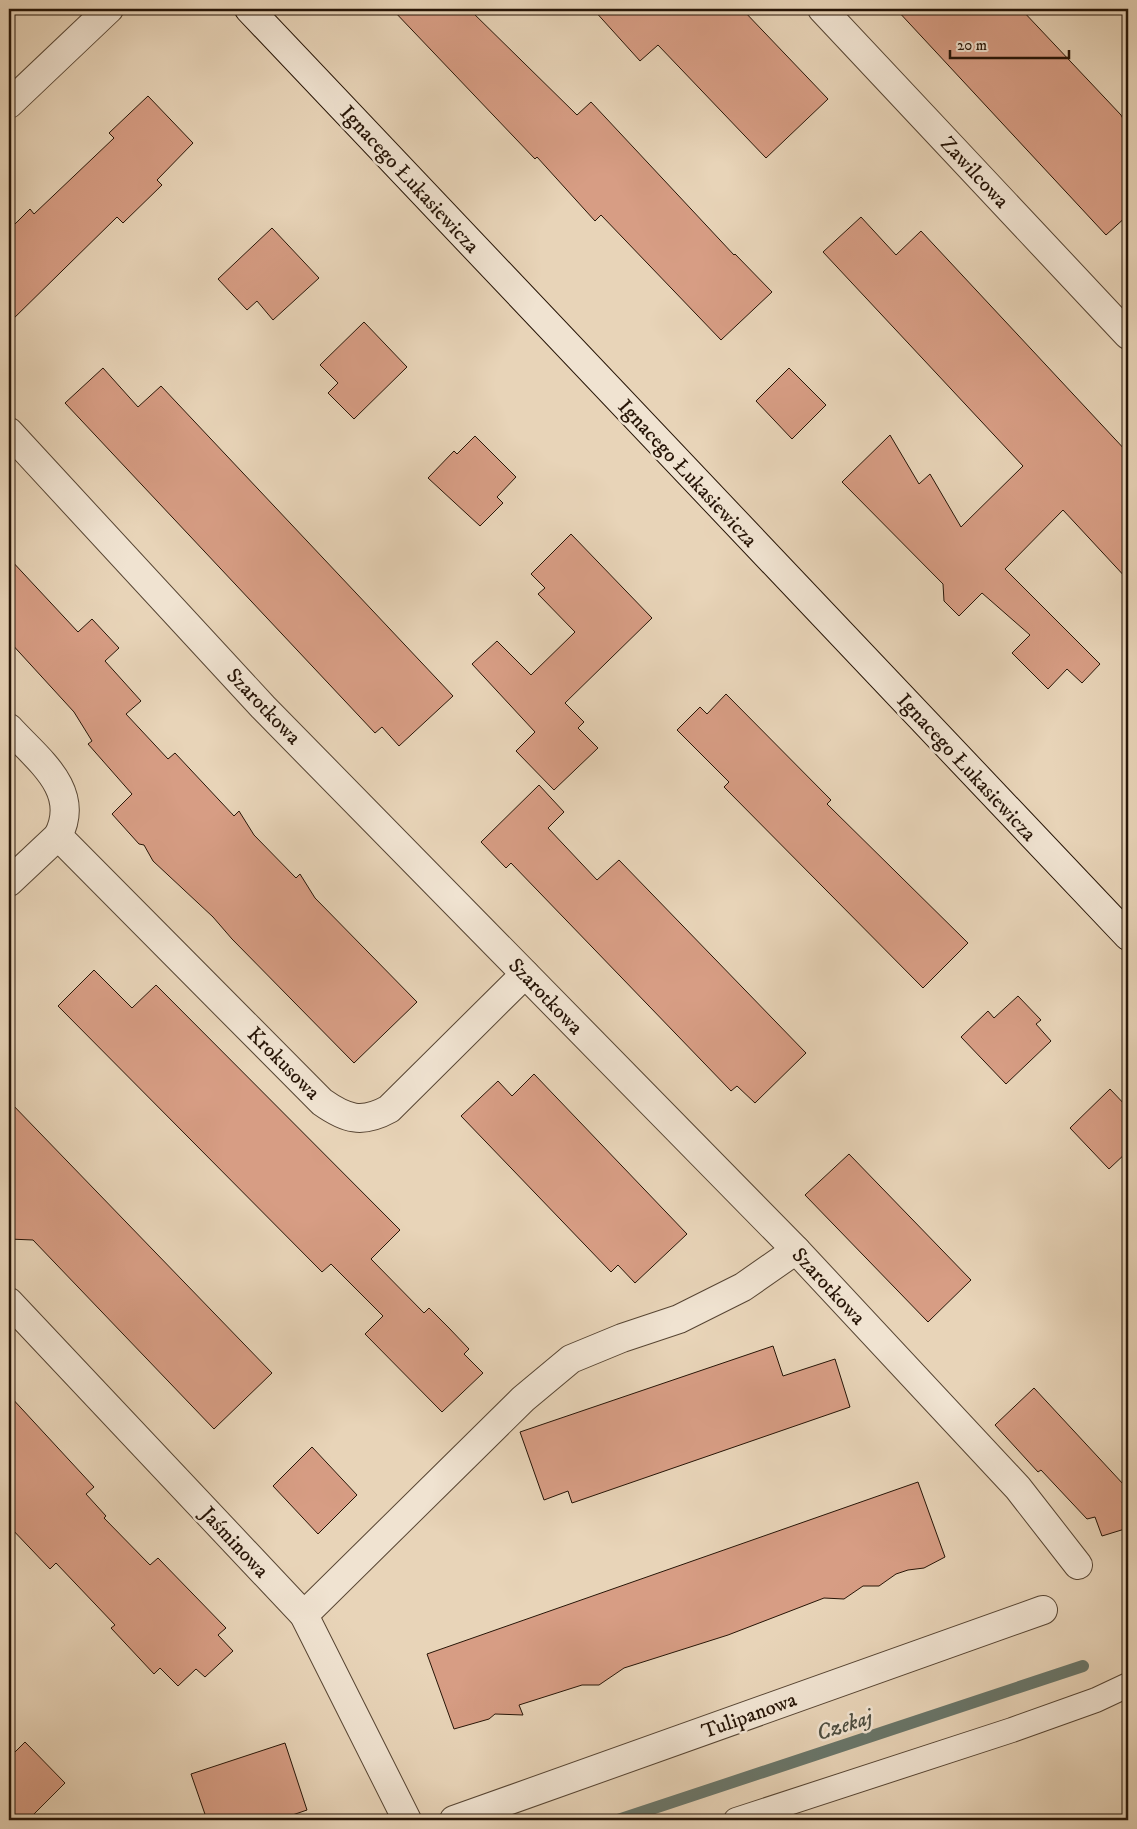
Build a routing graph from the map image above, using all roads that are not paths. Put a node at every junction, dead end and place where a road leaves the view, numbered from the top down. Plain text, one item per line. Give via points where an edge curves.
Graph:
1 (110, 9) edge
2 (249, 9) edge
3 (822, 9) edge
4 (9, 104) edge
5 (1128, 335) edge
6 (9, 432) edge
7 (9, 728) edge
8 (58, 836) junction
9 (9, 882) edge
10 (1128, 936) edge
11 (525, 974) junction
12 (796, 1250) junction
13 (9, 1302) edge
14 (1078, 1565) dead end
15 (1043, 1610) dead end
16 (304, 1614) junction
17 (1128, 1685) edge
18 (407, 1820) edge
19 (454, 1820) edge
20 (736, 1820) edge

1 - 4 street
2 - 10 street, Ignacego Łukasiewicza
3 - 5 street, Zawilcowa
6 - 11 street, Szarotkowa via 263,707
7 - 8 street via 54,776 60,787 67,809 65,824
8 - 9 street
8 - 11 street, Krokusowa via 322,1102 348,1117 376,1116 389,1109
11 - 12 street, Szarotkowa
12 - 14 street, Szarotkowa via 1018,1488
12 - 16 street via 743,1287 679,1319 571,1359 523,1399
13 - 16 street, Jaśminowa
15 - 19 street, Tulipanowa
16 - 18 street, Jaśminowa
17 - 20 lane via 1012,1730

